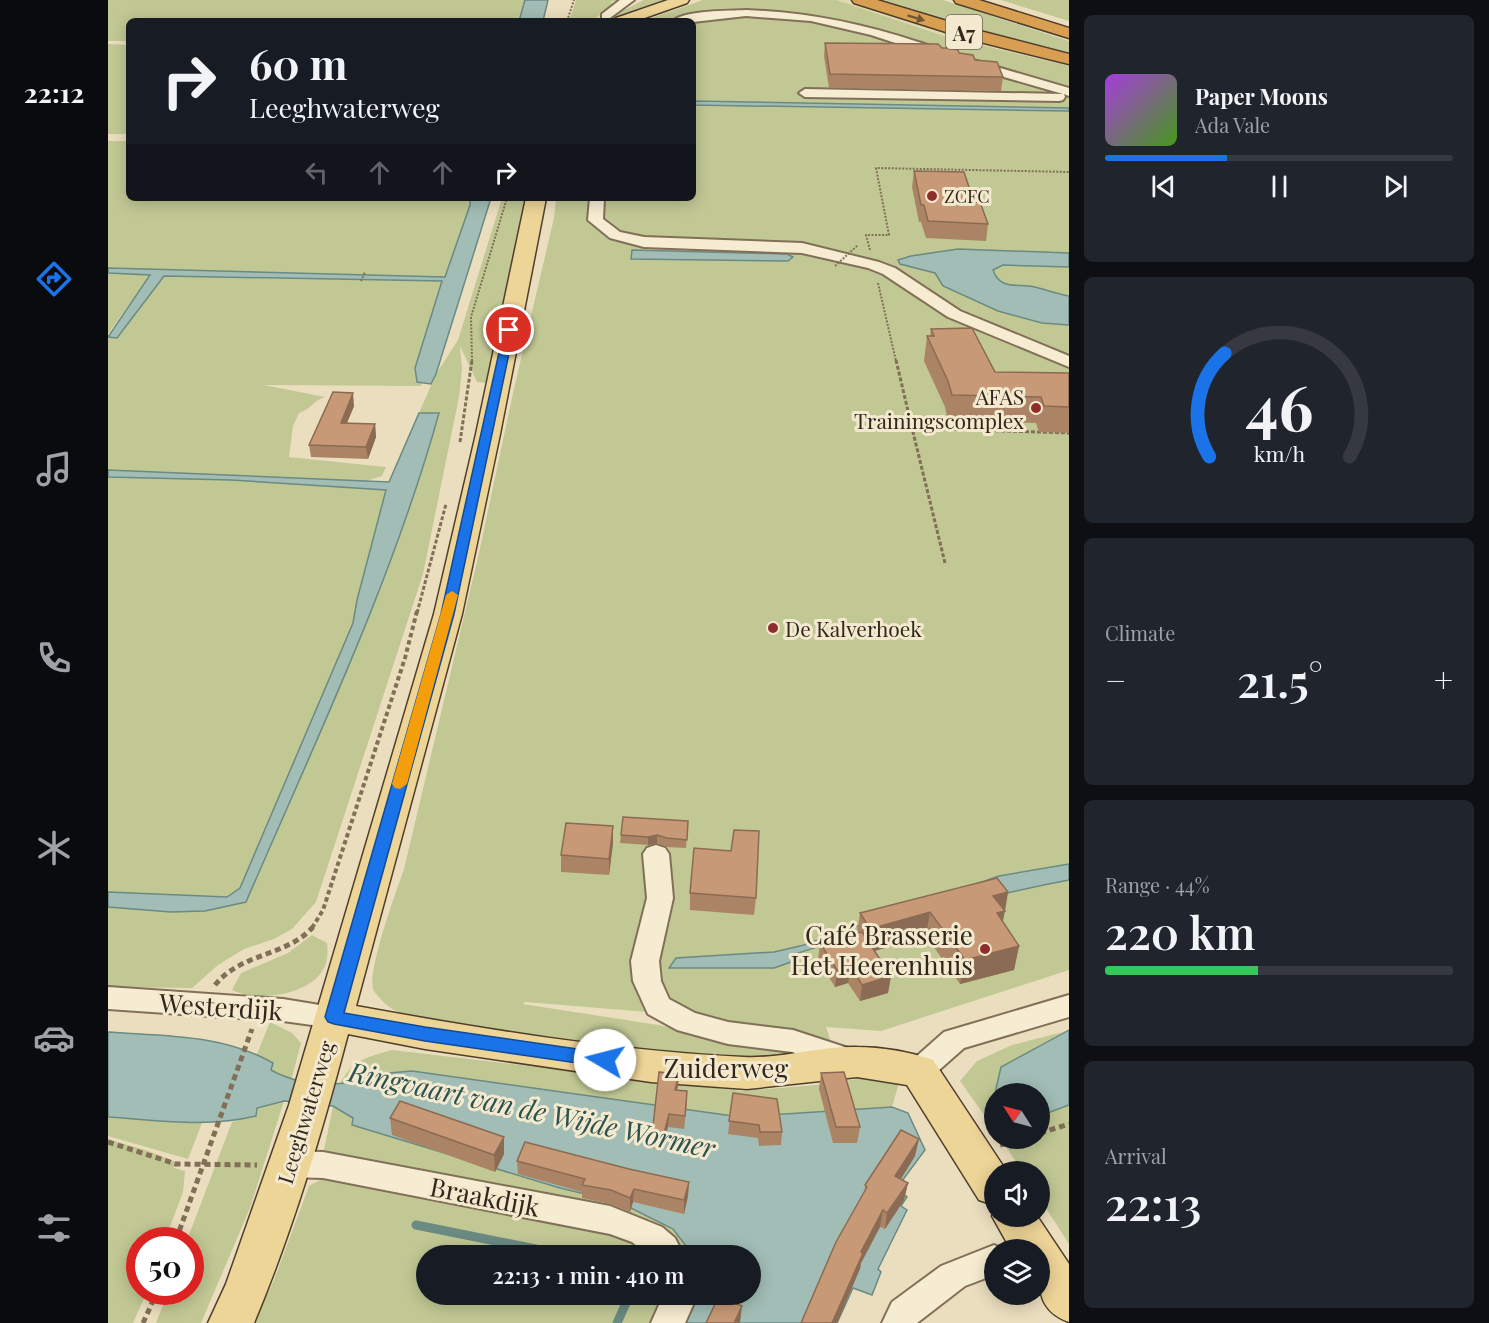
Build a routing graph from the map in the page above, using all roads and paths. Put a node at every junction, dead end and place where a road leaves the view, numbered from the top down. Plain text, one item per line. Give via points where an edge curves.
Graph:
1 (574, 0) edge
2 (629, 0) edge
3 (639, 0) edge
4 (682, 0) edge
5 (860, 0) edge
6 (962, 0) edge
7 (988, 0) edge
8 (568, 18) edge
9 (603, 18) edge
10 (604, 18) edge
11 (630, 18) edge
12 (687, 18) edge
13 (1069, 26) edge
14 (1069, 33) edge
15 (1069, 59) edge
16 (1069, 92) edge
17 (805, 93) dead end
18 (1069, 97) edge
19 (1069, 172) edge
20 (506, 201) edge
21 (535, 201) edge
22 (597, 201) edge
23 (858, 245) dead end
24 (873, 265) junction
25 (834, 266) dead end
26 (365, 272) dead end
27 (361, 281) dead end
28 (1069, 347) edge
29 (1043, 351) junction
30 (1069, 363) edge
31 (912, 428) junction
32 (1069, 433) edge
33 (458, 452) dead end
34 (448, 496) dead end
35 (945, 563) dead end
36 (656, 854) dead end
37 (108, 998) edge
38 (206, 1004) junction
39 (1069, 1006) edge
40 (334, 1017) junction
41 (255, 1022) dead end
42 (857, 1062) junction
43 (920, 1071) junction
44 (1069, 1124) edge
45 (1050, 1130) edge
46 (108, 1142) edge
47 (291, 1164) junction
48 (203, 1166) junction
49 (984, 1171) edge
50 (181, 1227) edge
51 (662, 1245) edge
52 (984, 1263) edge
53 (1050, 1279) edge
54 (1069, 1302) edge
55 (151, 1305) edge
56 (676, 1305) edge
57 (143, 1323) edge
58 (231, 1323) edge
59 (668, 1323) edge
60 (899, 1323) edge

1 - 8 path
2 - 9 street
3 - 10 main road
4 - 11 main road
5 -> 15 highway, A7
6 - 14 highway, A7
7 - 13 highway, A7
12 - 16 street via 719,8 789,5
17 - 18 street
19 - 24 path via 876,168 889,235 866,235
20 - 33 path via 471,317 468,405
21 - 40 main road, Leeghwaterweg via 448,614
22 - 24 street via 595,220 615,235 660,244 802,248
23 - 25 path, bridge
24 - 29 street via 889,271 954,314
24 - 31 path
26 - 27 path
28 - 29 street
29 - 30 street
31 - 32 path
31 - 35 path
34 - 38 path via 405,658 323,910 311,929 282,949 239,963 220,977
36 - 42 street via 660,898 645,961 647,981 658,1006 687,1022 728,1033 793,1041
37 - 38 street, Westerdijk
38 - 40 street, Westerdijk
39 - 43 street via 954,1040
40 - 42 main road, Zuiderweg via 651,1066 747,1072
40 - 47 main road, Leeghwaterweg
41 - 48 path
42 - 43 main road, Zuiderweg
43 - 49 main road
44 - 45 path
46 - 48 path via 176,1164
47 - 48 path
47 - 51 street, Braakdijk via 323,1165 610,1220 640,1230
47 - 58 main road, Leeghwaterweg
48 - 50 path
52 - 60 street via 953,1276 904,1313
53 - 54 main road
55 - 57 path
56 - 59 street

